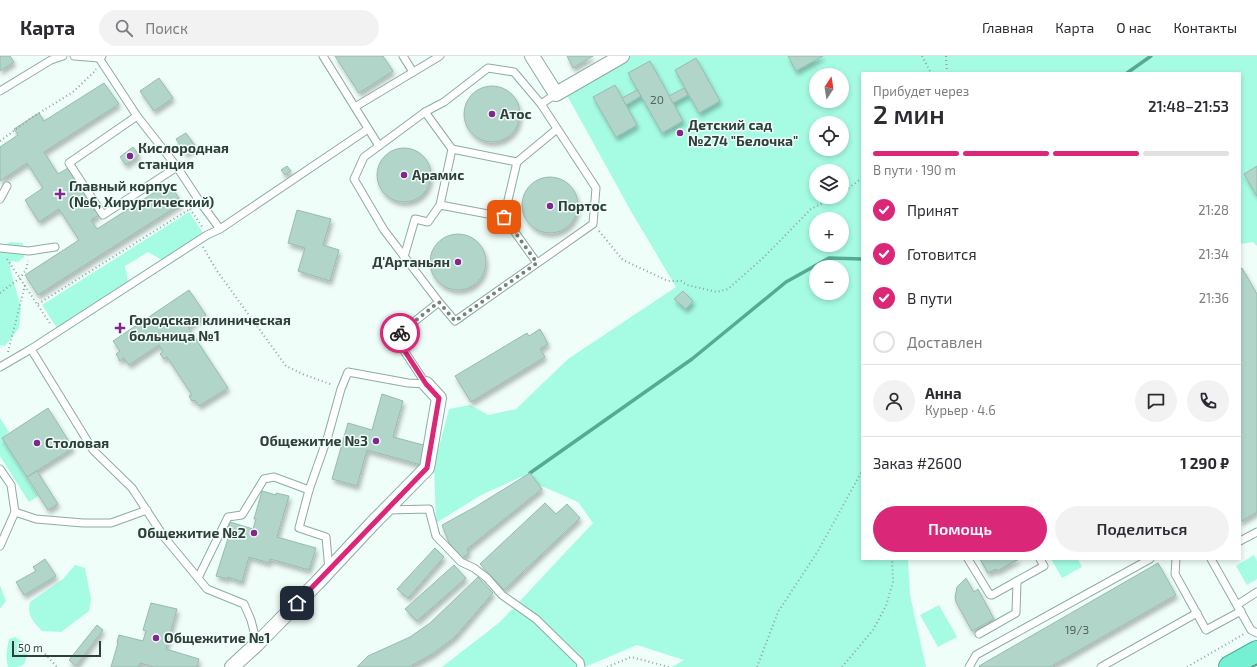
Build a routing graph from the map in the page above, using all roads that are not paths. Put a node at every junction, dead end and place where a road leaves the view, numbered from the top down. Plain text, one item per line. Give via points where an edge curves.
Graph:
1 (63, 56) edge
2 (74, 56) edge
3 (323, 56) edge
4 (403, 56) edge
5 (440, 56) edge
6 (532, 56) edge
7 (622, 56) edge
8 (101, 57) edge
9 (414, 72) junction
10 (0, 91) edge
11 (556, 94) junction
12 (541, 104) junction
13 (355, 107) junction
14 (425, 112) junction
15 (137, 116) junction
16 (368, 129) junction
17 (557, 129) junction
18 (379, 146) junction
19 (452, 149) junction
20 (517, 162) junction
21 (177, 167) junction
22 (8, 186) dead end
23 (0, 199) edge
24 (440, 205) junction
25 (504, 217) junction
26 (220, 229) junction
27 (55, 247) dead end
28 (0, 248) edge
29 (404, 257) junction
30 (537, 263) junction
31 (439, 302) junction
32 (31, 349) junction
33 (3, 366) edge
34 (426, 384) junction
35 (0, 469) edge
36 (309, 490) junction
37 (147, 510) junction
38 (386, 510) junction
39 (15, 512) junction
40 (1257, 532) edge
41 (1241, 540) edge
42 (0, 546) edge
43 (969, 560) edge
44 (1041, 560) edge
45 (1148, 560) edge
46 (1176, 560) edge
47 (1212, 560) edge
48 (329, 570) junction
49 (198, 578) junction
50 (1017, 581) junction
51 (1257, 592) edge
52 (1239, 608) junction
53 (1197, 613) junction
54 (1254, 631) edge
55 (979, 634) dead end
56 (257, 644) junction
57 (1257, 652) edge
58 (232, 667) edge
59 (581, 667) edge
60 (969, 667) edge
61 (1101, 667) edge
62 (1230, 667) edge

1 - 10 lane
2 - 8 lane
3 - 13 lane
4 - 9 lane
5 - 9 lane
6 - 11 street
7 - 11 street
8 - 15 lane
9 - 13 lane
11 - 12 lane
12 - 14 lane via 514,72 488,68 444,102
12 - 17 lane
13 - 16 lane
14 - 18 lane
14 - 19 lane
15 - 21 lane
15 - 21 lane via 69,163 103,215
16 - 18 lane
16 - 26 lane
17 - 20 lane
17 - 30 lane via 596,188 593,224
18 - 29 lane via 364,157 354,179 384,230
19 - 20 lane
19 - 24 lane
20 - 25 lane
21 - 26 lane
22 - 23 lane
24 - 25 lane
24 - 29 lane via 428,222 414,219
25 - 30 lane
26 - 32 lane
27 - 28 lane via 30,251
29 - 31 lane
30 - 31 lane via 455,321
31 - 34 lane via 395,336
32 - 33 lane
32 - 37 lane via 93,450 132,488
34 - 36 lane via 348,372
34 - 38 street via 439,398 427,468
35 - 39 lane via 10,485
36 - 48 lane via 299,528 326,537
36 - 49 lane via 274,477 264,479 242,515 228,517
37 - 39 lane via 111,523 36,519
37 - 49 lane via 164,537
38 - 48 street
38 - 59 lane via 429,509 436,536 461,562 474,568 502,595 536,619 580,662
39 - 42 lane
40 - 41 lane
43 - 50 lane via 990,595
44 - 50 lane via 1044,566
45 - 60 lane via 976,655
46 - 53 lane via 1175,574
47 - 52 lane
48 - 56 street
49 - 56 lane via 207,589 244,604
50 - 55 lane via 1016,613 985,628
51 - 52 lane
52 - 53 lane via 1206,630
52 - 54 lane
53 - 61 lane
56 - 58 street
57 - 62 highway

